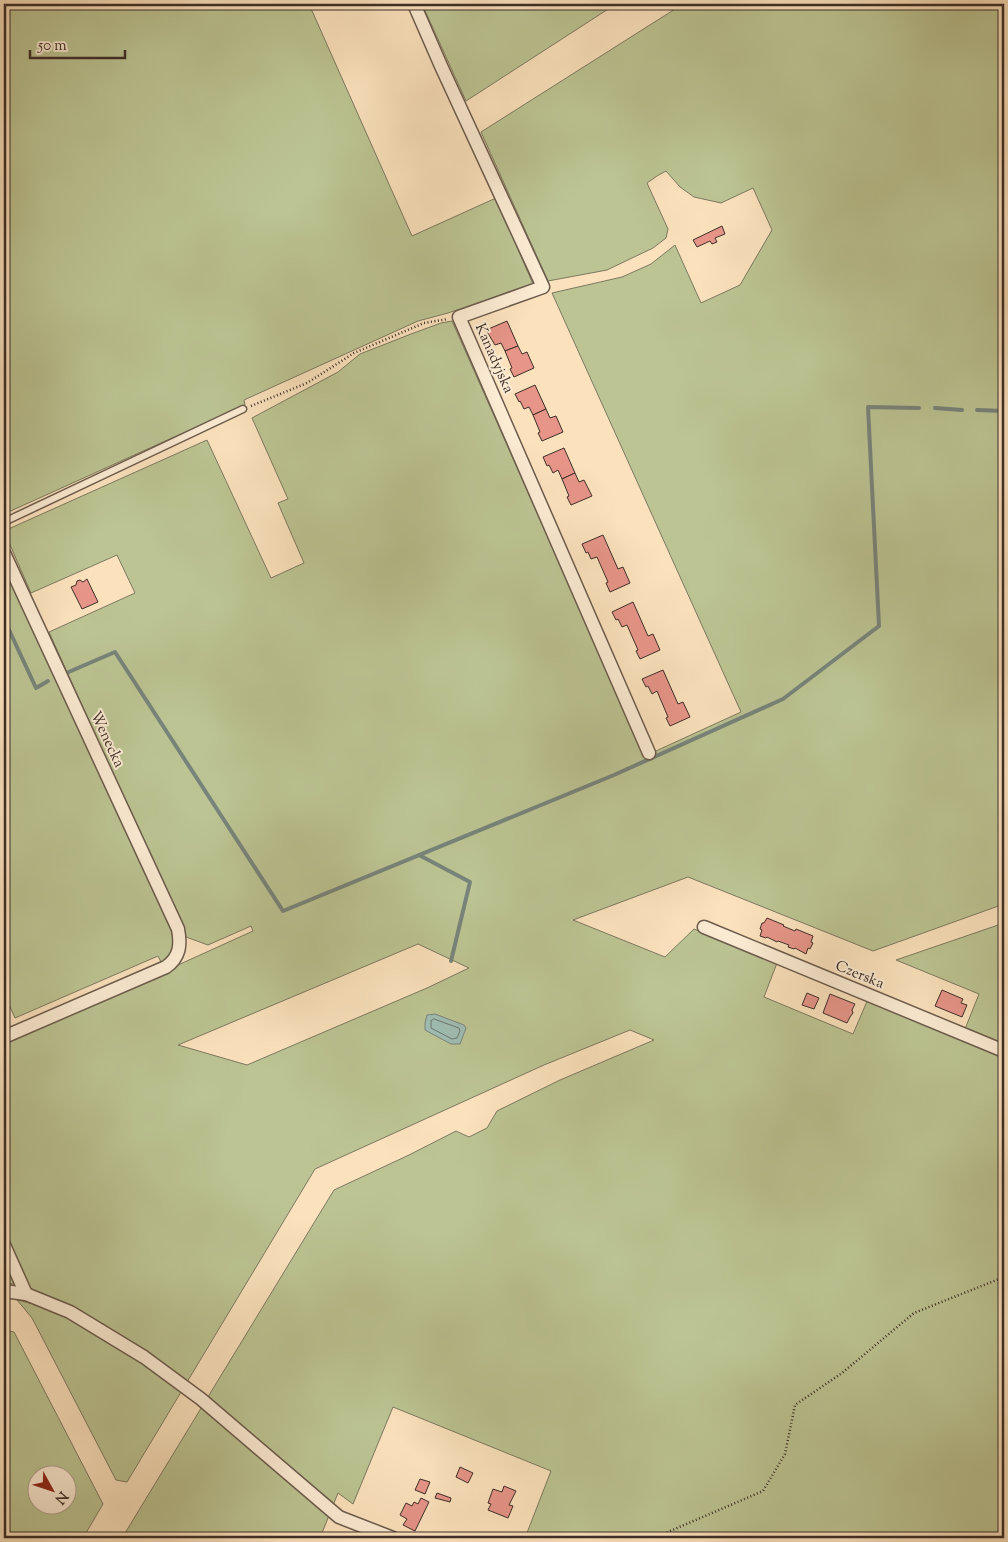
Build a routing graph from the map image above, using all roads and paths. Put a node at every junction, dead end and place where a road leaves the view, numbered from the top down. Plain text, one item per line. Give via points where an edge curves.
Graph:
1 (414, 4) edge
2 (459, 317) junction
3 (243, 409) joint
4 (4, 522) edge
5 (4, 553) edge
6 (649, 753) dead end
7 (704, 927) dead end
8 (4, 1003) edge
9 (7, 1036) edge
10 (1004, 1051) edge
11 (4, 1245) edge
12 (1004, 1278) edge
13 (4, 1291) edge
14 (26, 1294) junction
15 (393, 1538) edge
16 (654, 1538) edge

1 - 2 street, Kanadyjska via 543,287
2 - 3 path via 424,323 354,353 307,383
2 - 6 street, Kanadyjska
3 - 4 lane
5 - 9 street, Wenecka via 178,929 180,940 175,959 166,967
7 - 10 street, Czerska
8 - 9 path
11 - 14 street
12 - 16 path via 914,1313 842,1373 794,1405 785,1454 764,1491
13 - 14 street
14 - 15 street via 70,1312 144,1357 201,1399 339,1517

